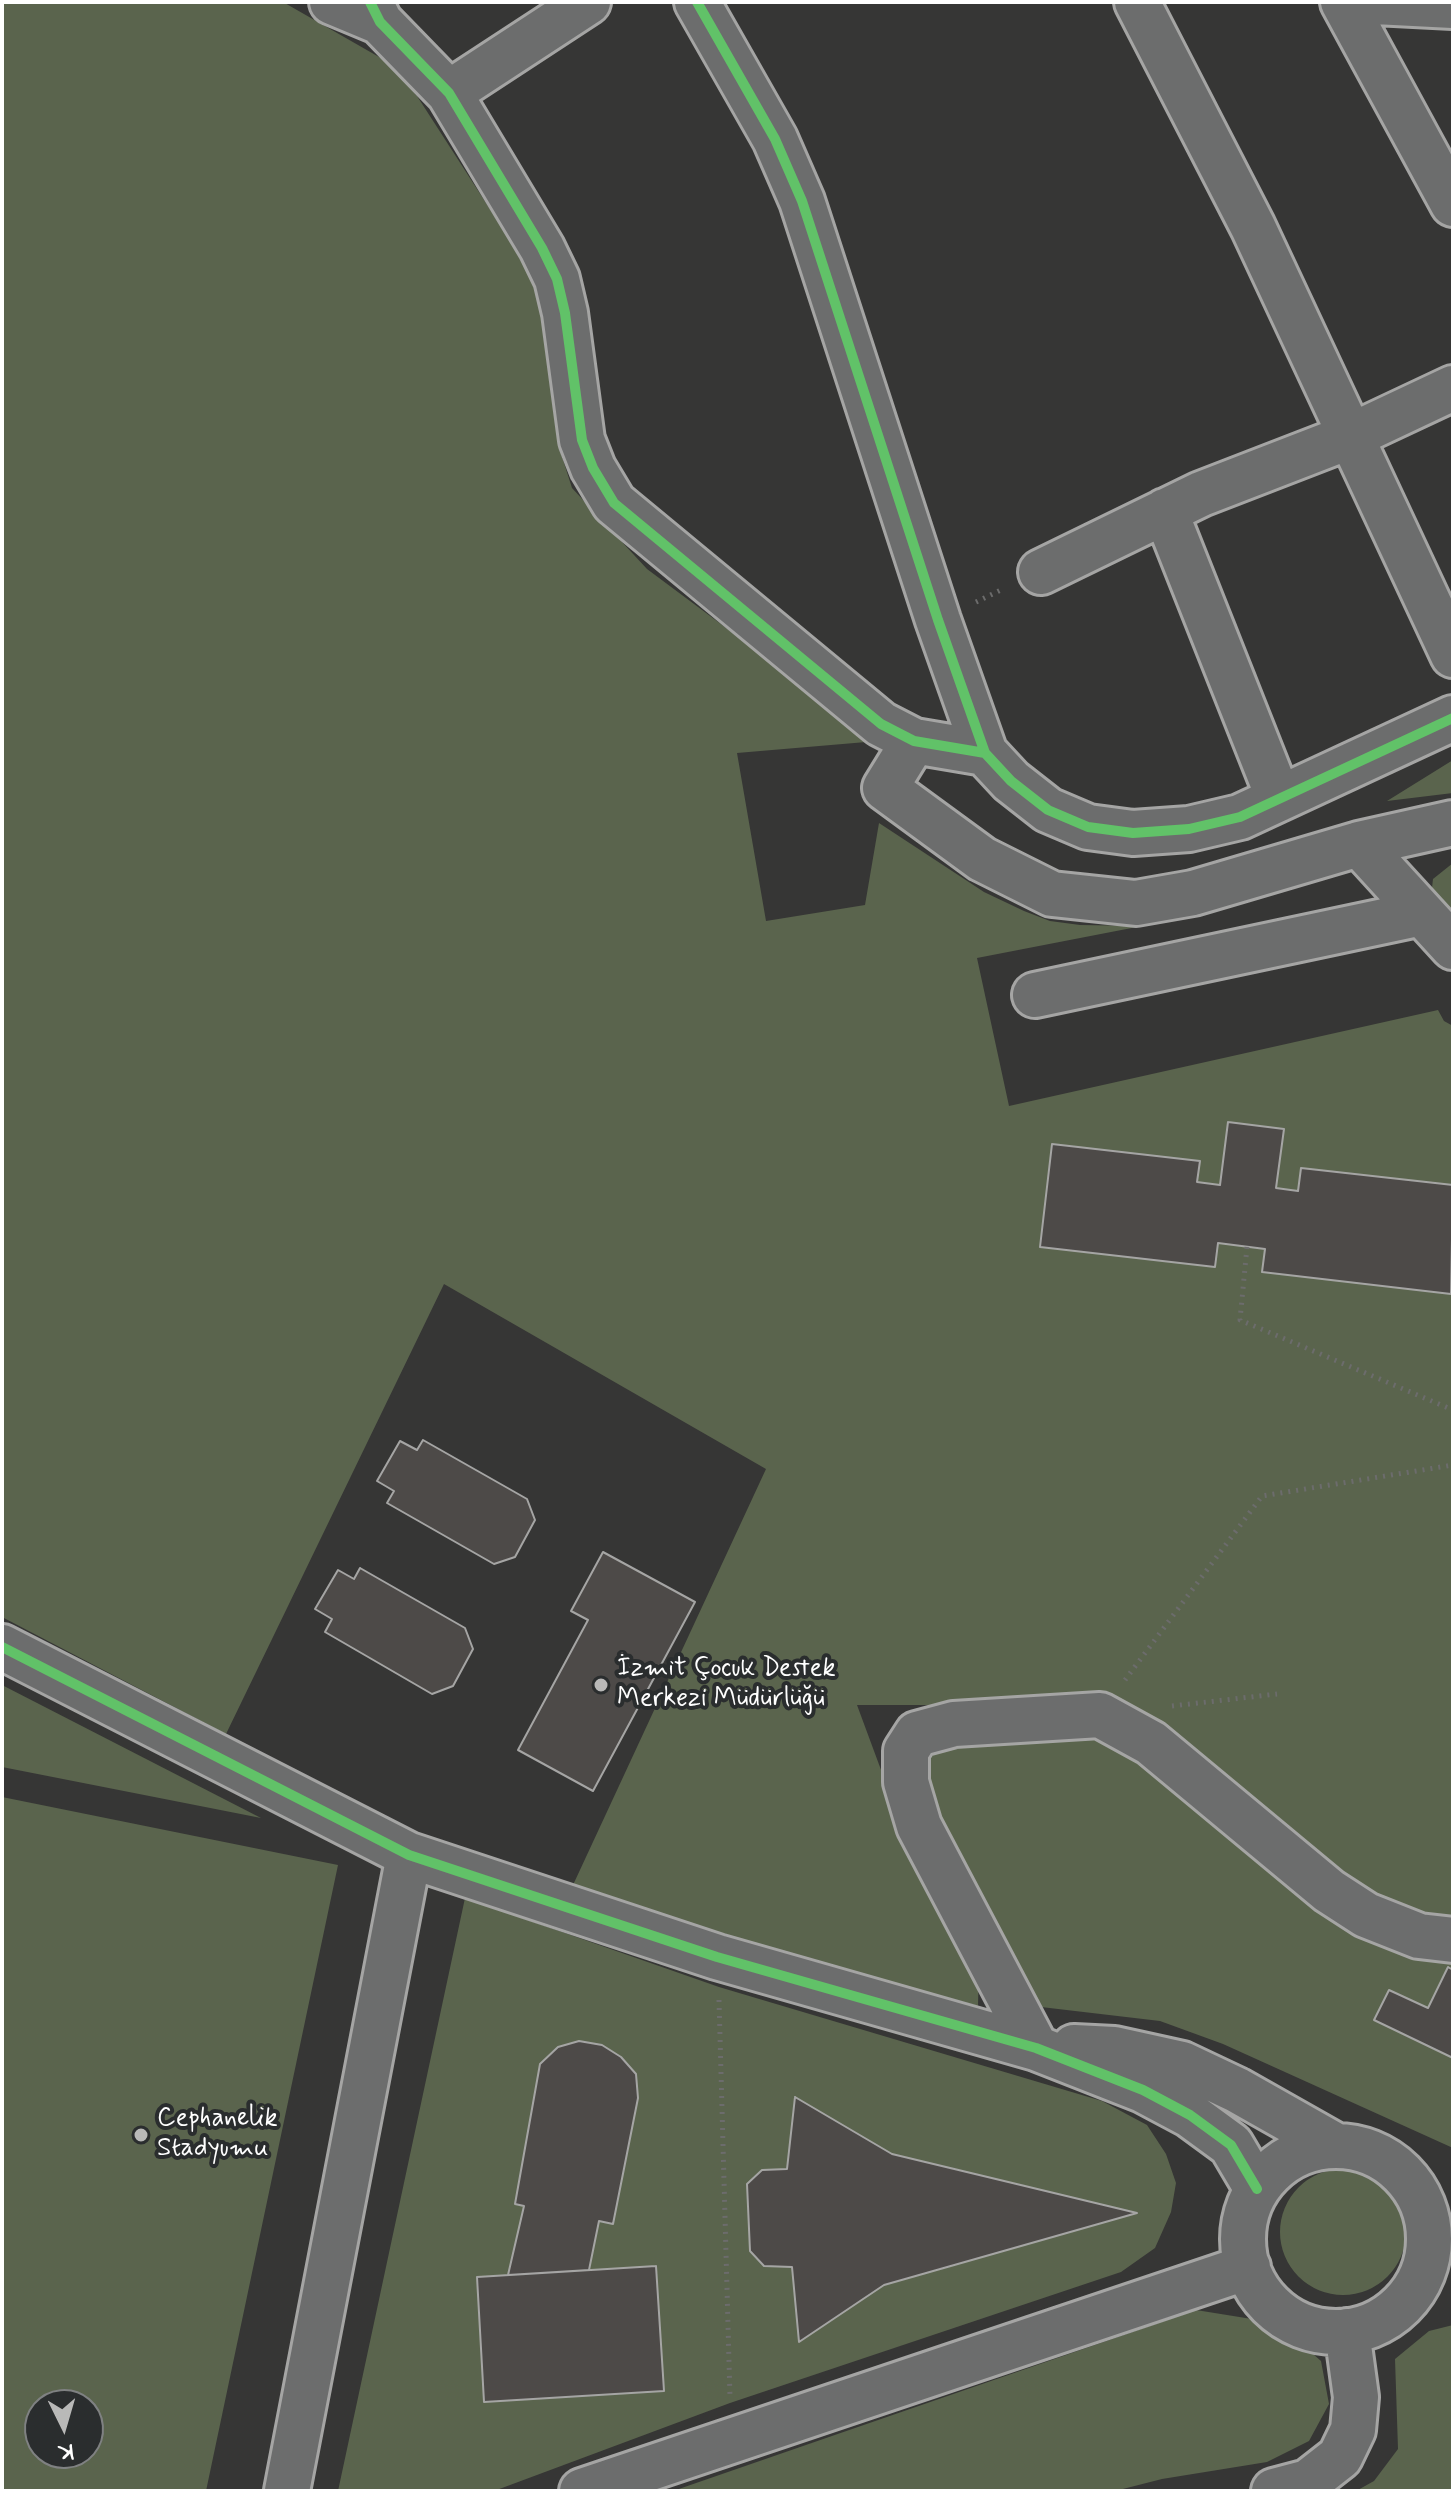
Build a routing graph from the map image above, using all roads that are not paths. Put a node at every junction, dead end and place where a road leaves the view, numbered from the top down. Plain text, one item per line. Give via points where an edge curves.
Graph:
1 (332, 2) edge
2 (588, 2) edge
3 (697, 2) edge
4 (1137, 2) edge
5 (1343, 2) edge
6 (1375, 2) edge
7 (1453, 6) edge
8 (375, 12) edge
9 (449, 93) junction
10 (1453, 204) edge
11 (1453, 388) edge
12 (1351, 436) junction
13 (1165, 511) junction
14 (1041, 572) road end
15 (1453, 655) edge
16 (1453, 718) edge
17 (914, 741) junction
18 (985, 753) junction
19 (1279, 799) junction
20 (1453, 823) edge
21 (1359, 844) junction
22 (1422, 913) junction
23 (1453, 947) edge
24 (1035, 995) dead end
25 (2, 1647) edge
26 (409, 1855) junction
27 (1453, 1940) edge
28 (1036, 2048) junction
29 (1336, 2146) junction
30 (1257, 2189) junction
31 (1434, 2196) edge
32 (1248, 2267) junction
33 (1453, 2287) edge
34 (1403, 2305) junction
35 (1347, 2331) junction
36 (287, 2491) edge
37 (582, 2491) edge
38 (1274, 2491) edge

1 - 8 street
2 - 9 street
3 - 18 street via 775,139 802,201
4 - 12 street via 1253,227
5 - 10 street
6 - 7 street
8 - 9 street
9 - 17 street via 522,209 557,279 582,440 614,503 881,724
11 - 12 street
12 - 13 street
12 - 15 street
13 - 14 street
13 - 19 street
16 - 19 street
17 - 18 street
17 - 21 street via 885,788 982,859 1052,894 1136,903 1193,893
18 - 19 street via 1048,810 1088,827 1133,833 1189,829 1240,817
20 - 21 street
21 - 22 street
22 - 23 street
22 - 24 street
25 - 26 street
26 - 28 street via 717,1957
26 - 36 street
27 - 28 street via 1419,1936 1366,1915 1329,1891 1151,1743 1100,1715 954,1724 917,1734 906,1751 906,1782 919,1826
28 - 29 street via 1114,2049 1182,2064
28 - 30 street via 1143,2090 1190,2115 1231,2145
29 - 30 street via 1305,2151 1277,2166
29 - 31 street via 1367,2150
30 - 32 street via 1245,2216
31 - 34 street via 1428,2218 1430,2249 1421,2279
32 - 35 street via 1266,2300 1289,2320 1317,2330
32 - 37 street
33 - 34 street
34 - 35 street via 1377,2323
35 - 38 street via 1356,2397 1353,2430 1340,2457 1308,2482

